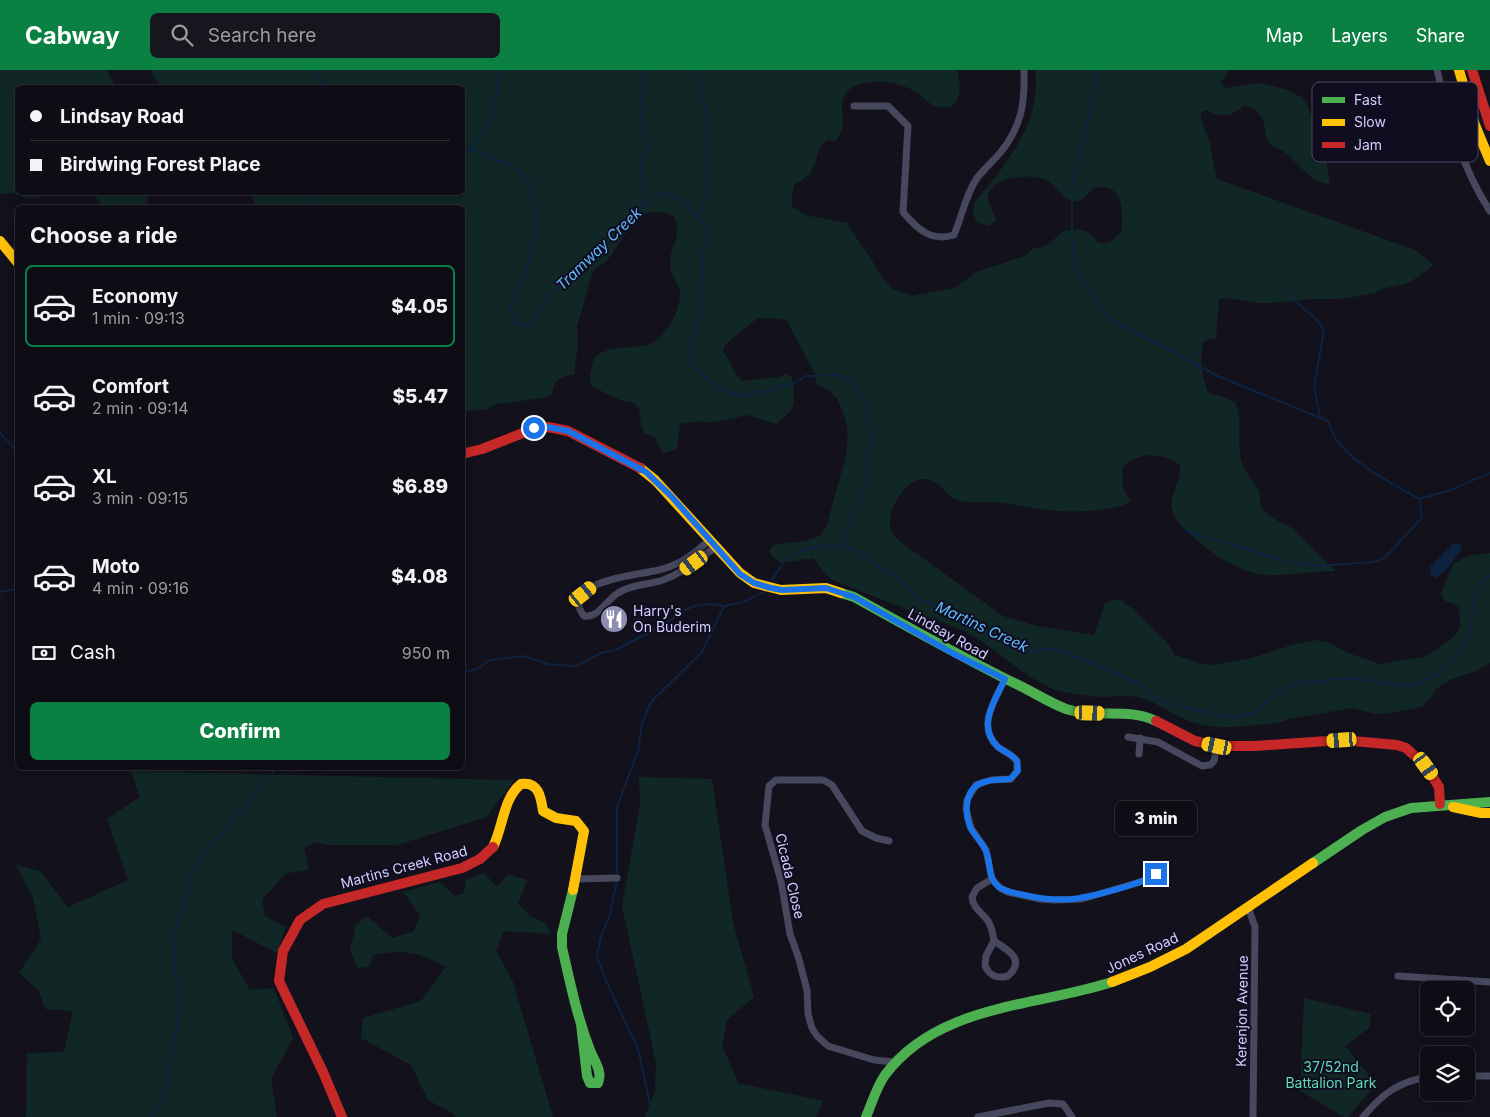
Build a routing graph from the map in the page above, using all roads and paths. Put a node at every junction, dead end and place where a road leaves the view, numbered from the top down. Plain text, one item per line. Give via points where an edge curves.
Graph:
1 (1024, 70) edge
2 (1472, 70) edge
3 (1476, 82) edge
4 (1478, 89) edge
5 (854, 106) dead end
6 (1490, 126) edge
7 (1478, 132) edge
8 (1490, 161) edge
9 (1466, 162) edge
10 (1490, 211) edge
11 (0, 241) edge
12 (15, 259) edge
13 (465, 453) edge
14 (713, 544) junction
15 (1005, 679) junction
16 (1128, 737) dead end
17 (1140, 738) junction
18 (1217, 746) junction
19 (1139, 754) dead end
20 (1490, 802) edge
21 (1440, 804) junction
22 (1490, 813) edge
23 (889, 841) dead end
24 (1163, 865) dead end
25 (617, 878) dead end
26 (576, 879) junction
27 (992, 879) junction
28 (1248, 907) junction
29 (994, 941) junction
30 (1398, 976) dead end
31 (1490, 982) edge
32 (581, 1024) junction
33 (874, 1060) junction
34 (895, 1062) junction
35 (884, 1076) junction
36 (1475, 1076) edge
37 (1490, 1076) edge
38 (1420, 1079) edge
39 (867, 1116) edge
40 (342, 1117) edge
41 (978, 1117) edge
42 (1072, 1117) edge
43 (1253, 1117) edge
44 (1363, 1117) edge

1 - 5 street via 1024,97 1017,126 1001,151 977,178 965,200 954,235 946,238 935,237 915,227 903,212 908,126 888,106
2 - 3 main road
4 - 6 main road
7 - 8 main road
9 - 10 street
11 - 12 main road
13 - 14 main road, Lindsay Road via 534,428 568,431 646,472
14 - 14 street via 683,571 664,580 621,590 597,614 584,616 579,609 583,594 605,580 655,571
14 - 15 main road, Lindsay Road via 740,574 754,583 782,590 826,588 854,597
15 - 18 main road, Lindsay Road via 1067,709 1145,716 1195,741
15 - 27 street via 990,710 988,726 993,741 1017,761 1018,771 1010,779 976,785 967,800 966,809 971,828 986,850
16 - 17 street
17 - 18 street via 1158,742 1202,766 1213,764
17 - 19 street
18 - 21 main road, Lindsay Road via 1342,740 1397,745 1406,748 1426,766 1439,787
20 - 21 main road, Jones Road
21 - 22 main road, Jones Road
21 - 28 main road, Jones Road via 1405,810 1376,822
23 - 33 street, Cicada Close via 862,831 832,786 822,780 776,780 769,786 765,825 781,882 790,934 807,990 812,1028 828,1046
24 - 27 street via 1148,880 1069,900 1040,899 1008,892
25 - 26 street
26 - 32 main road, Martins Creek Road via 562,934 562,947
26 - 40 main road, Martins Creek Road via 584,831 573,819 556,819 543,811 541,798 534,786 522,784 514,791 494,845 475,863 323,904 300,920 283,951 279,981 324,1072
27 - 29 street via 978,888 972,897 975,908 987,919
28 - 34 main road, Jones Road via 1186,949 1126,978 954,1022 928,1034
28 - 43 street, Kerenjon Avenue via 1255,927
29 - 29 street via 1010,951 1014,958 1015,966 1008,976 993,976 985,966
30 - 31 street
32 - 32 main road, Martins Creek Road via 600,1072 598,1083 590,1083 587,1076
33 - 34 street, Cicada Close
33 - 35 street
34 - 35 main road, Jones Road
35 - 39 main road, Jones Road
36 - 37 street
38 - 44 street via 1391,1090
41 - 42 street via 1049,1103 1063,1104

